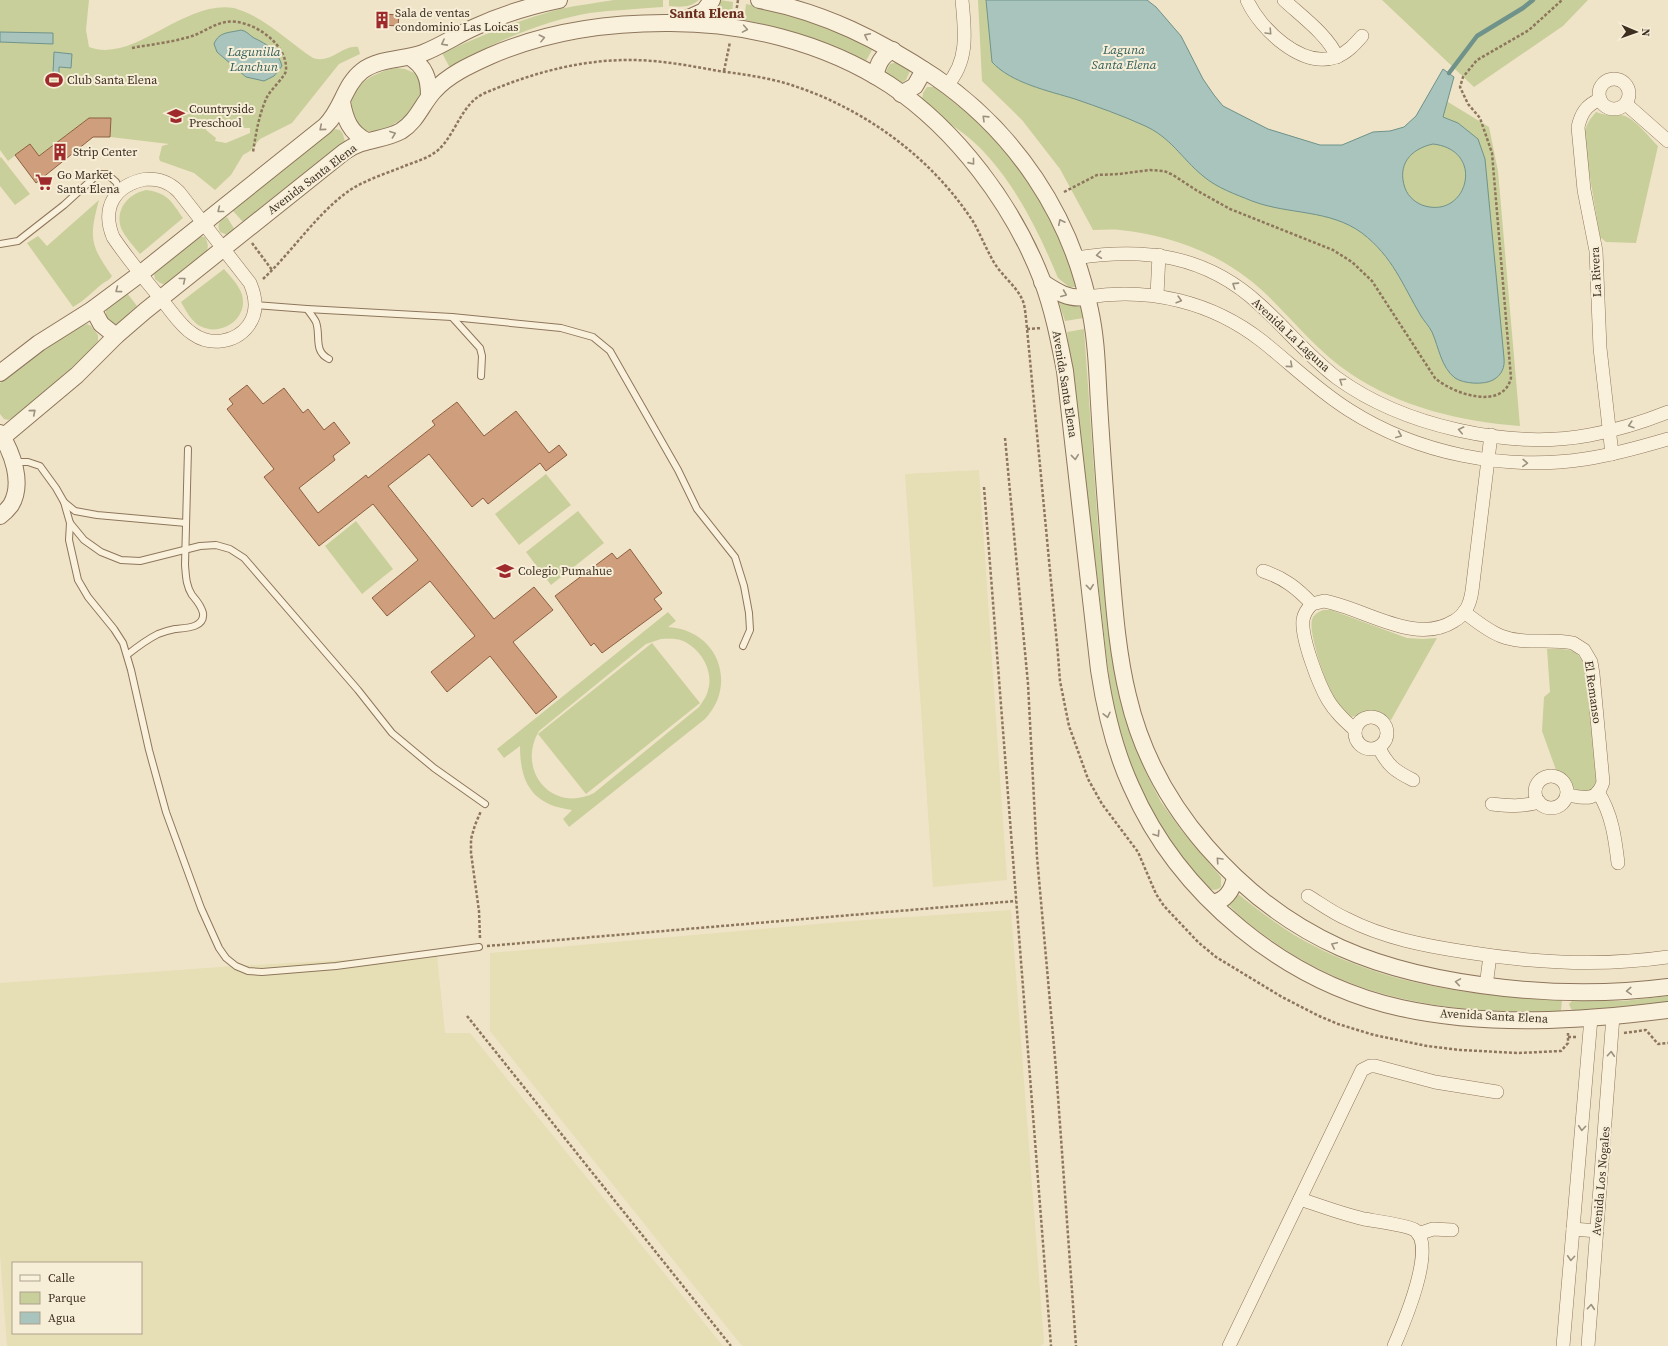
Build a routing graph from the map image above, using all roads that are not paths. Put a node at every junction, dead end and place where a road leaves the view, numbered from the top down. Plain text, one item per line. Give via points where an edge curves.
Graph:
1 (559, 0) edge
2 (712, 0) edge
3 (759, 0) edge
4 (962, 0) edge
5 (1247, 0) edge
6 (1284, 0) edge
7 (678, 22) junction
8 (1362, 36) dead end
9 (893, 50) junction
10 (410, 57) junction
11 (1336, 57) junction
12 (924, 70) junction
13 (875, 76) junction
14 (947, 86) junction
15 (902, 94) junction
16 (429, 96) junction
17 (1599, 100) junction
18 (342, 102) junction
19 (1626, 104) junction
20 (367, 140) junction
21 (1668, 141) edge
22 (120, 190) junction
23 (204, 222) junction
24 (0, 244) edge
25 (224, 248) junction
26 (1159, 255) junction
27 (1076, 258) junction
28 (140, 274) junction
29 (1042, 282) junction
30 (1157, 295) junction
31 (1087, 297) junction
32 (161, 298) junction
33 (255, 305) junction
34 (93, 309) junction
35 (307, 309) junction
36 (452, 317) junction
37 (116, 336) junction
38 (329, 359) dead end
39 (0, 373) edge
40 (481, 376) dead end
41 (1668, 412) edge
42 (1609, 431) junction
43 (1, 435) edge
44 (1491, 435) junction
45 (1668, 439) edge
46 (188, 449) dead end
47 (1612, 454) junction
48 (1488, 460) junction
49 (13, 462) junction
50 (64, 502) junction
51 (0, 516) edge
52 (70, 523) junction
53 (186, 523) junction
54 (185, 551) junction
55 (1263, 571) dead end
56 (1312, 604) junction
57 (1464, 612) junction
58 (743, 646) dead end
59 (127, 655) junction
60 (1355, 730) junction
61 (1379, 748) junction
62 (1413, 780) dead end
63 (1598, 792) junction
64 (1568, 794) junction
65 (1539, 802) junction
66 (485, 804) road end
67 (1492, 804) dead end
68 (1618, 863) dead end
69 (1235, 878) junction
70 (1308, 896) dead end
71 (1213, 903) junction
72 (479, 947) road end
73 (1490, 956) junction
74 (1668, 957) edge
75 (1486, 986) junction
76 (1668, 987) edge
77 (1668, 1010) edge
78 (1613, 1016) junction
79 (1591, 1018) junction
80 (1497, 1092) dead end
81 (1300, 1199) junction
82 (1574, 1229) junction
83 (1452, 1230) dead end
84 (1597, 1231) junction
85 (1418, 1234) junction
86 (1229, 1346) edge
87 (1394, 1346) edge
88 (1563, 1346) edge
89 (1588, 1346) edge

1 -> 10 street via 521,9
2 - 7 street via 704,11
9 -> 3 street via 832,21
4 - 14 street via 964,53 956,73
5 -> 11 street via 1269,32 1286,46 1318,58
6 - 11 street via 1327,41
7 -> 13 street, Avenida Santa Elena via 734,27 771,34 832,55
16 -> 7 street, Avenida Santa Elena via 462,69 534,40 612,25
8 - 11 street via 1352,47
9 - 12 street
9 - 13 street via 880,61
10 - 16 street via 420,65 428,78
10 - 18 street via 384,62 363,71 353,80
12 - 14 street
12 - 15 street via 915,86
13 - 15 street, Avenida Santa Elena
27 -> 14 street via 1054,208 1026,164 986,119
15 -> 29 street, Avenida Santa Elena via 935,123 982,174 1013,220
20 -> 16 street, Avenida Santa Elena via 395,134 405,128 417,116
17 - 19 street via 1603,106 1612,110
17 - 19 street via 1598,92 1601,85 1607,80 1615,79 1628,88
17 - 42 street, La Rivera via 1586,108 1578,127 1584,190 1596,251 1600,348
18 - 20 street via 349,127 358,136
18 -> 23 street via 325,126
19 - 21 street
20 - 25 street, Avenida Santa Elena via 344,152
22 - 23 street via 128,184 146,179 165,182 179,192
22 - 24 lane via 107,174 98,174 18,241
22 - 28 street via 110,209 111,230 117,243
23 - 25 street
23 - 28 street
32 -> 25 street, Avenida Santa Elena
25 - 33 street via 252,288
26 -> 27 street, Avenida La Laguna via 1121,253
26 - 30 street
44 -> 26 street, Avenida La Laguna via 1424,421 1370,398 1323,367 1259,304 1239,288 1219,275
27 - 31 street
28 - 32 street
28 -> 34 street
29 -> 31 street via 1065,296
29 -> 71 street, Avenida Santa Elena via 1056,327 1067,388 1106,712 1131,787 1155,831 1186,874
30 - 31 street, Avenida La Laguna via 1127,293
30 -> 48 street, Avenida La Laguna via 1192,303 1236,323 1328,396 1384,429 1426,446
69 -> 31 street via 1192,829 1172,801 1141,738 1127,695 1114,609 1095,342
32 - 33 street via 186,329 201,339 220,342 242,332 251,321
32 - 37 street, Avenida Santa Elena
33 - 35 lane
34 - 37 street via 101,324
34 - 39 street via 39,343
35 - 36 lane
35 - 38 lane via 316,323 319,350
36 - 40 lane via 480,348
36 - 58 lane via 561,328 593,336 610,351 678,470 697,509 735,557 749,613 750,630
43 -> 37 street, Avenida Santa Elena via 77,375
41 -> 42 street, Avenida La Laguna
42 - 44 street, Avenida La Laguna via 1550,438
42 - 47 street, La Rivera
43 - 49 street
44 - 48 street
45 - 47 street, Avenida La Laguna
46 - 53 lane
48 -> 47 street, Avenida La Laguna via 1546,463
48 - 57 street via 1472,591
49 - 50 lane via 28,462 40,466
49 - 51 street via 15,496 11,506
50 - 52 lane
50 - 53 lane via 74,511 97,515
52 - 54 lane via 84,540 101,552 121,560 140,561
52 - 59 lane via 69,540 78,580 88,597 114,629
53 - 54 lane
54 - 59 lane via 186,582 201,606 203,615 200,622 189,629 175,629 159,634 142,642
54 - 66 lane via 200,546 216,545 230,549 244,558 392,733 434,768
55 - 56 street via 1291,584
56 - 57 street via 1329,602 1404,627 1422,630 1442,627 1458,619
56 - 60 street via 1304,614 1303,627 1308,649 1328,699 1343,720
57 - 63 street, El Remanso via 1502,637 1565,641 1584,650 1591,662 1599,729 1603,776
59 - 72 lane via 166,812 201,908 226,958 248,971 262,972 336,966
60 - 61 street via 1356,739 1361,746 1370,750
60 - 61 street via 1364,718 1374,717 1383,722 1388,731 1386,741
61 - 62 street via 1391,767
63 - 64 street via 1588,798
63 - 68 street via 1609,813
64 - 65 street via 1563,804 1553,808 1543,806
64 - 65 street via 1563,781 1554,776 1545,777 1536,788 1535,793
65 - 67 street via 1518,807
69 - 71 street via 1227,897
75 -> 69 street via 1414,973 1354,954 1299,927 1276,912
70 - 73 street via 1347,919 1376,931 1428,946
71 - 79 street, Avenida Santa Elena via 1280,959 1321,980 1372,1000 1423,1012 1475,1018
73 - 74 street via 1584,964
73 - 75 street
76 -> 75 street via 1569,992
77 - 78 street, Avenida Santa Elena
78 - 79 street, Avenida Santa Elena
84 -> 78 street, Avenida Los Nogales
79 -> 82 street, Avenida Los Nogales
80 - 81 street via 1435,1082 1375,1066 1365,1068
81 - 85 street via 1363,1218 1411,1228
81 - 86 street
82 - 84 street
82 -> 88 street, Avenida Los Nogales
83 - 85 street via 1433,1229
89 -> 84 street, Avenida Los Nogales
85 - 87 street via 1422,1242 1417,1281

